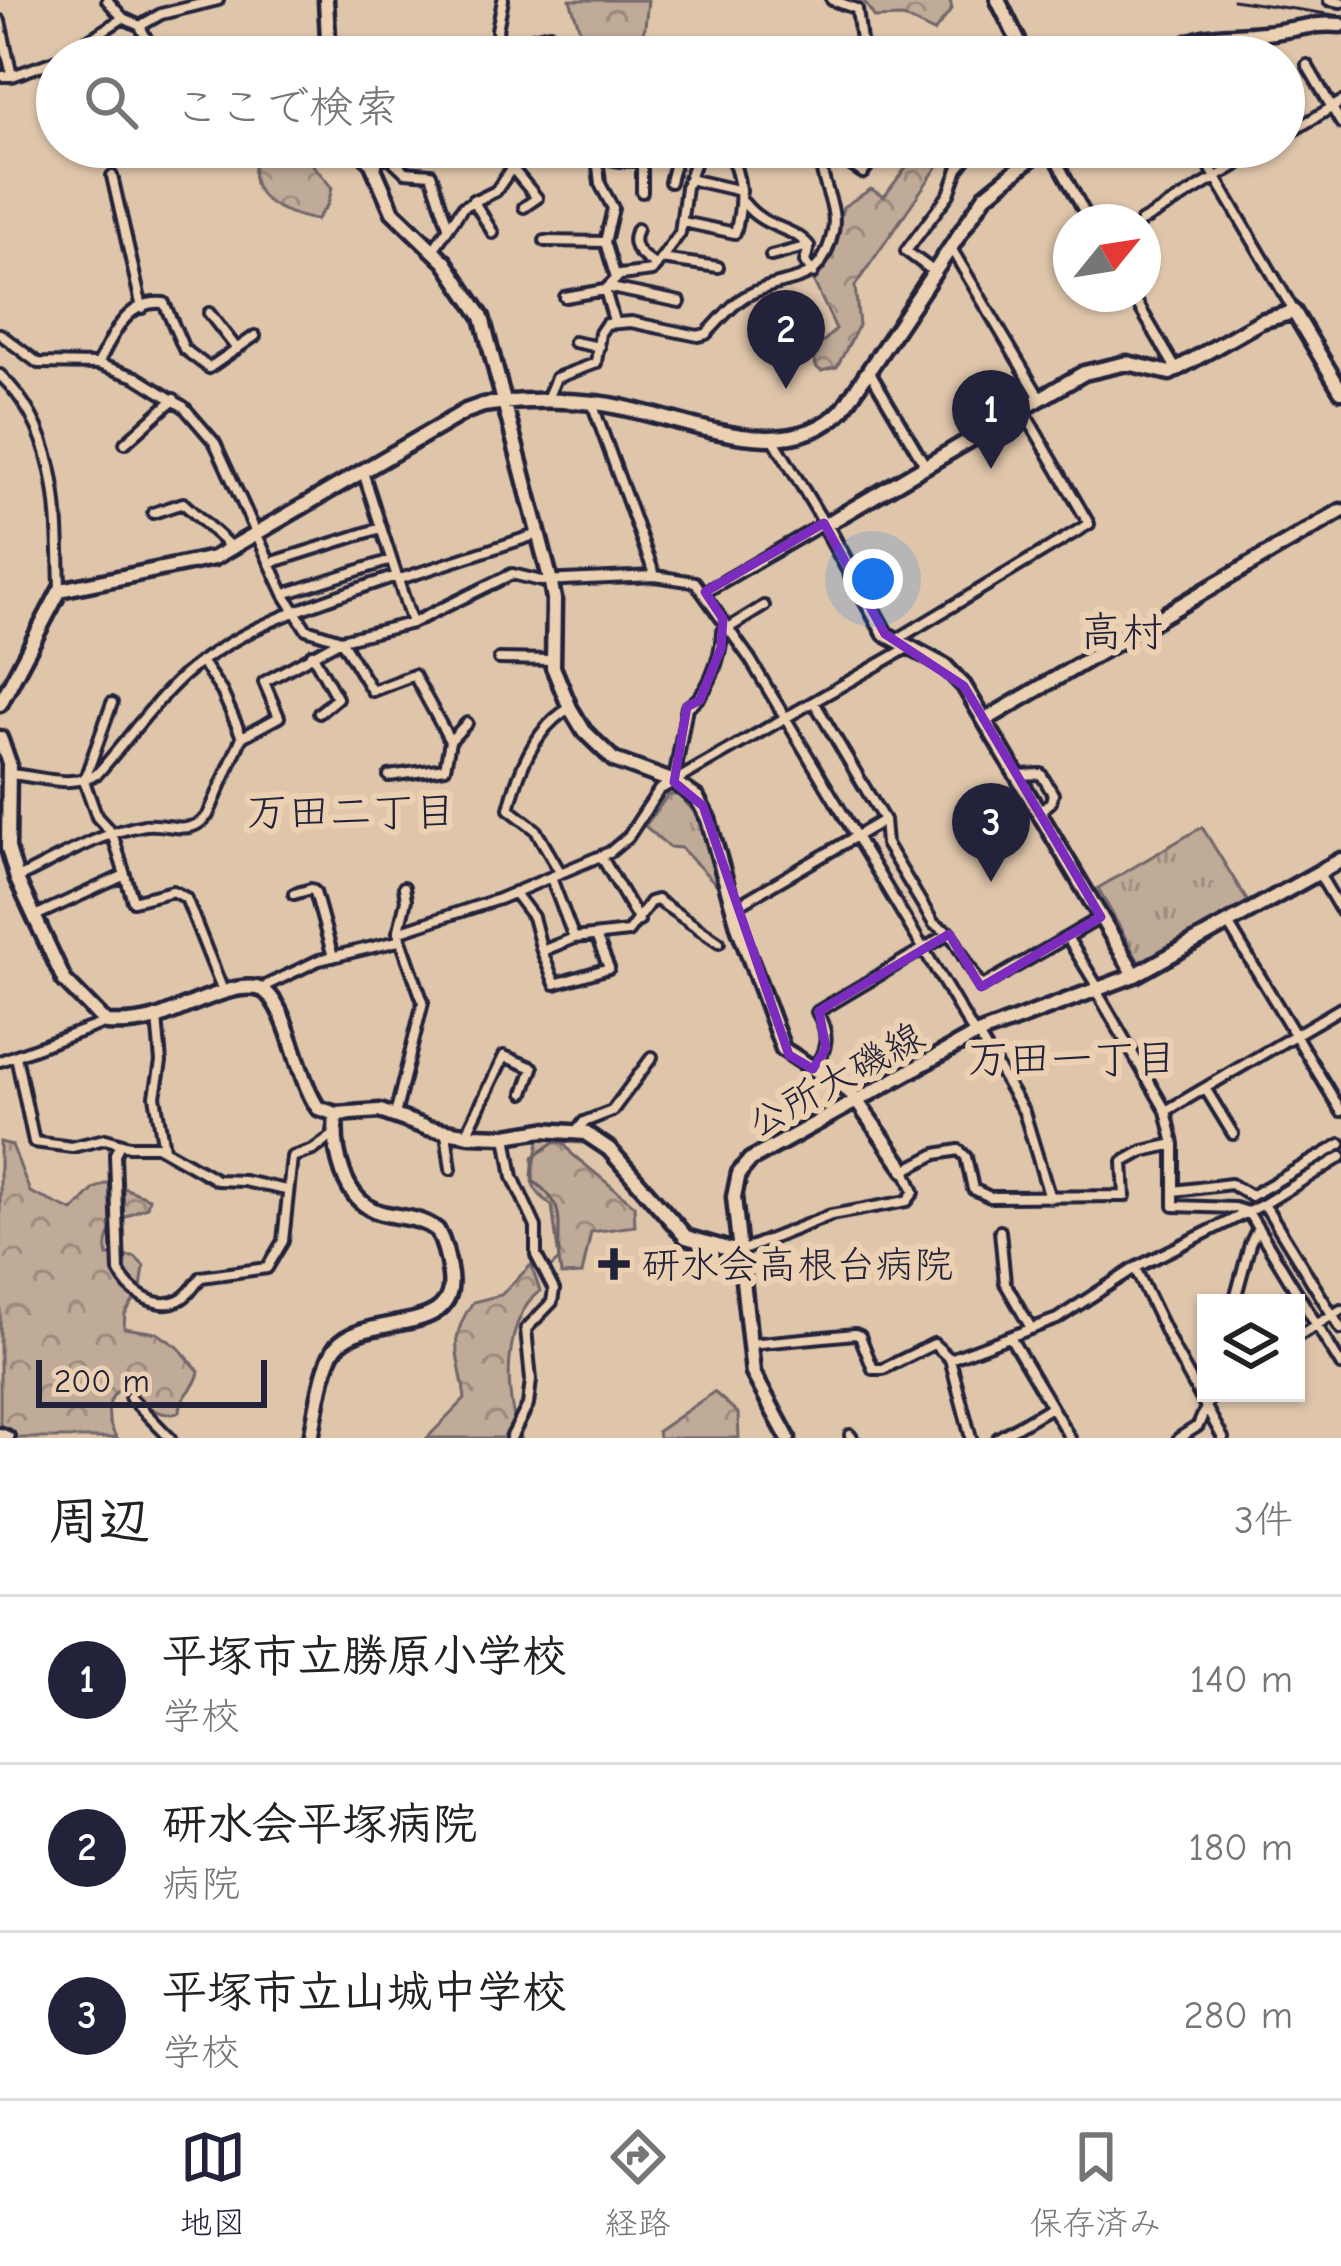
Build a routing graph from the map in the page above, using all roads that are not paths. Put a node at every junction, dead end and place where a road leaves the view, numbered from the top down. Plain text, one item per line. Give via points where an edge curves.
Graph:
1 (107, 0) edge
2 (218, 0) edge
3 (326, 0) edge
4 (503, 0) edge
5 (832, 0) edge
6 (998, 0) edge
7 (1329, 0) edge
8 (1341, 2) edge
9 (123, 18) junction
10 (0, 21) edge
11 (1341, 25) edge
12 (140, 26) junction
13 (95, 36) edge
14 (145, 36) edge
15 (328, 36) edge
16 (498, 36) edge
17 (862, 36) edge
18 (1016, 36) edge
19 (1202, 36) edge
20 (1307, 65) dead end
21 (36, 67) edge
22 (0, 76) edge
23 (12, 76) junction
24 (1336, 104) edge
25 (1305, 123) edge
26 (1341, 123) edge
27 (372, 168) edge
28 (376, 168) edge
29 (402, 168) edge
30 (512, 168) joint
31 (599, 168) edge
32 (642, 168) edge
33 (674, 168) edge
34 (692, 168) edge
35 (737, 168) edge
36 (823, 168) edge
37 (959, 168) edge
38 (1020, 168) edge
39 (1059, 168) edge
40 (1212, 168) edge
41 (1233, 168) edge
42 (376, 175) junction
43 (112, 176) dead end
44 (1218, 177) junction
45 (688, 179) junction
46 (670, 182) dead end
47 (642, 191) dead end
48 (742, 196) junction
49 (473, 200) junction
50 (1080, 204) edge
51 (524, 208) dead end
52 (1161, 210) edge
53 (683, 221) junction
54 (448, 227) junction
55 (637, 229) dead end
56 (493, 233) dead end
57 (545, 242) dead end
58 (605, 242) junction
59 (808, 247) junction
60 (950, 247) junction
61 (433, 250) junction
62 (771, 256) dead end
63 (659, 262) junction
64 (718, 266) dead end
65 (934, 272) junction
66 (813, 273) junction
67 (616, 278) junction
68 (607, 289) junction
69 (565, 297) dead end
70 (680, 302) dead end
71 (142, 308) junction
72 (1143, 312) edge
73 (1294, 312) junction
74 (209, 313) dead end
75 (614, 321) junction
76 (0, 334) edge
77 (255, 336) dead end
78 (574, 341) dead end
79 (599, 347) junction
80 (237, 349) junction
81 (98, 364) junction
82 (869, 370) junction
83 (1177, 370) junction
84 (0, 375) edge
85 (1341, 391) edge
86 (1040, 398) junction
87 (174, 399) junction
88 (503, 402) junction
89 (546, 402) junction
90 (592, 403) junction
91 (1023, 409) junction
92 (774, 440) junction
93 (125, 443) dead end
94 (925, 465) junction
95 (363, 471) junction
96 (1341, 511) edge
97 (153, 513) dead end
98 (824, 524) junction
99 (381, 528) junction
100 (257, 533) junction
101 (538, 534) junction
102 (232, 548) junction
103 (391, 560) junction
104 (270, 563) junction
105 (396, 576) junction
106 (655, 576) junction
107 (550, 578) junction
108 (60, 590) junction
109 (705, 592) junction
110 (284, 594) junction
111 (764, 606) dead end
112 (293, 612) junction
113 (412, 623) junction
114 (728, 627) junction
115 (341, 640) junction
116 (902, 644) junction
117 (312, 655) junction
118 (499, 659) dead end
119 (201, 661) junction
120 (553, 661) junction
121 (814, 701) junction
122 (112, 703) dead end
123 (0, 704) edge
124 (570, 708) junction
125 (319, 713) dead end
126 (784, 718) junction
127 (985, 720) junction
128 (467, 723) dead end
129 (242, 737) junction
130 (0, 738) edge
131 (450, 741) junction
132 (10, 774) junction
133 (1017, 775) junction
134 (389, 776) dead end
135 (84, 781) junction
136 (674, 782) junction
137 (1040, 812) junction
138 (884, 820) junction
139 (112, 833) junction
140 (856, 836) junction
141 (601, 856) junction
142 (1341, 860) edge
143 (555, 874) junction
144 (1318, 874) junction
145 (125, 875) junction
146 (17, 879) junction
147 (404, 886) dead end
148 (514, 892) junction
149 (294, 894) dead end
150 (733, 908) junction
151 (1341, 911) edge
152 (34, 916) junction
153 (1101, 917) junction
154 (639, 921) junction
155 (1229, 925) junction
156 (950, 933) junction
157 (398, 936) junction
158 (596, 936) junction
159 (1067, 937) junction
160 (574, 938) junction
161 (719, 942) dead end
162 (922, 950) junction
163 (542, 951) junction
164 (333, 957) junction
165 (1136, 975) junction
166 (266, 990) junction
167 (1098, 991) junction
168 (224, 992) junction
169 (1341, 1008) edge
170 (157, 1018) junction
171 (106, 1023) junction
172 (976, 1034) junction
173 (1297, 1035) junction
174 (16, 1056) junction
175 (652, 1057) dead end
176 (0, 1061) edge
177 (813, 1069) junction
178 (1205, 1088) junction
179 (524, 1093) dead end
180 (858, 1102) junction
181 (1166, 1111) junction
182 (1341, 1112) edge
183 (336, 1114) junction
184 (395, 1115) junction
185 (445, 1131) junction
186 (576, 1132) junction
187 (466, 1134) junction
188 (1233, 1134) dead end
189 (334, 1135) junction
190 (506, 1136) junction
191 (120, 1144) junction
192 (1174, 1144) junction
193 (1341, 1144) edge
194 (164, 1149) junction
195 (1341, 1157) edge
196 (452, 1168) dead end
197 (905, 1170) junction
198 (286, 1190) junction
199 (1174, 1191) junction
200 (1050, 1198) junction
201 (1264, 1204) junction
202 (1248, 1212) junction
203 (1258, 1228) junction
204 (1000, 1231) dead end
205 (738, 1252) junction
206 (1135, 1268) junction
207 (1236, 1294) edge
208 (1337, 1312) edge
209 (1317, 1324) junction
210 (1031, 1328) junction
211 (1341, 1329) edge
212 (1305, 1331) edge
213 (1010, 1337) junction
214 (749, 1344) junction
215 (950, 1359) junction
216 (1341, 1365) edge
217 (130, 1397) dead end
218 (1209, 1402) edge
219 (1051, 1407) junction
220 (1207, 1408) junction
221 (1221, 1437) edge
222 (170, 1438) edge
223 (311, 1438) edge
224 (511, 1438) edge
225 (788, 1438) edge
226 (971, 1438) edge
227 (998, 1438) edge
228 (1070, 1438) edge
229 (1178, 1438) edge

1 - 9 street
2 - 12 street
3 - 15 street
4 - 16 street
5 - 17 street via 857,9
6 - 18 street
7 - 8 street
9 - 12 street
9 - 13 street
10 - 23 street
11 - 19 street
12 - 14 street
20 - 24 street
21 - 23 street
22 - 23 street
24 - 25 street
24 - 26 street
27 - 42 street
28 - 42 street
29 - 54 street via 431,174
30 - 49 street via 496,191
30 - 51 street via 537,198
31 - 58 street via 613,208
32 - 47 street
33 - 46 street
34 - 45 street
35 - 48 street
36 - 66 street via 835,215
37 - 65 street via 906,251
38 - 60 street via 985,196
39 - 50 street
40 - 44 street
41 - 44 street
42 - 61 street via 393,212
43 - 71 street
44 - 52 street
44 - 73 street
45 - 48 street
45 - 53 street
48 - 53 street via 735,233
48 - 59 street via 764,223 801,236
49 - 54 street
49 - 56 street
53 - 63 street
54 - 61 street
55 - 63 street via 635,248
57 - 58 street
58 - 67 street
59 - 62 street
59 - 66 street
60 - 65 street
60 - 86 street
61 - 88 street via 482,317
63 - 64 street
63 - 67 street via 647,274
65 - 82 street
66 - 75 street via 742,298 698,336
67 - 68 street
68 - 69 street
68 - 70 street
68 - 75 street
71 - 80 street via 164,303 184,349 209,368
71 - 81 street via 127,313
72 - 83 street
73 - 83 street via 1261,321
73 - 85 street
74 - 80 street
75 - 79 street via 600,333
76 - 81 street via 38,363
77 - 80 street
78 - 79 street
79 - 89 street via 596,363 556,378
81 - 87 street
82 - 92 street via 831,422
82 - 94 street
83 - 86 street via 1118,363
84 - 108 street via 21,395 49,450
86 - 91 street
87 - 93 street
87 - 100 street via 215,443
88 - 89 street
88 - 95 street via 466,411
88 - 101 street
89 - 90 street
90 - 92 street
90 - 106 street
91 - 94 street
91 - 116 street via 1089,524
92 - 98 street
94 - 98 street
95 - 99 street
95 - 100 street
96 - 127 street
97 - 102 street via 183,503
98 - 109 street
98 - 116 street via 880,627
99 - 103 street
99 - 104 street
100 - 102 street
100 - 104 street
101 - 105 street
101 - 107 street
102 - 108 street via 202,563
103 - 105 street
103 - 110 street
104 - 110 street
105 - 112 street
105 - 113 street
106 - 107 street
106 - 109 street via 694,582
107 - 113 street via 506,575
107 - 120 street
108 - 123 street
109 - 114 street
110 - 112 street
111 - 114 street
112 - 115 street via 306,629
112 - 119 street
113 - 115 street
114 - 126 street
114 - 136 street via 700,700 687,707
115 - 117 street
115 - 131 street via 372,692 414,675
116 - 121 street
116 - 127 street via 955,674
117 - 125 street via 337,698
117 - 129 street via 264,682 279,717
118 - 120 street
119 - 129 street
119 - 135 street
120 - 124 street
121 - 126 street
121 - 138 street
122 - 135 street
124 - 136 street via 614,760
124 - 143 street via 551,719 509,809 535,829
126 - 136 street
126 - 140 street
127 - 133 street
128 - 131 street
129 - 139 street via 200,824
130 - 132 street
131 - 134 street via 445,768
132 - 135 street
132 - 146 street via 8,848
133 - 137 street
133 - 137 street via 1041,774 1053,794
135 - 139 street
136 - 141 street via 659,790 620,847
136 - 150 street via 703,806
137 - 153 street
138 - 140 street
138 - 156 street via 886,844 934,924
139 - 145 street
139 - 146 street
140 - 150 street
140 - 162 street
141 - 143 street
141 - 154 street
142 - 144 street, 公所大磯線
143 - 148 street
143 - 160 street
144 - 151 street
144 - 155 street, 公所大磯線
145 - 152 street
145 - 168 street via 134,902 172,891 186,898
146 - 152 street
147 - 157 street
148 - 157 street
148 - 163 street via 533,916
149 - 164 street via 315,892
150 - 177 street via 783,1048
152 - 171 street via 64,980
153 - 159 street
153 - 165 street
154 - 158 street via 628,932
154 - 161 street via 657,900
155 - 165 street, 公所大磯線
155 - 173 street
156 - 159 street via 981,987
156 - 162 street
157 - 164 street
157 - 184 street via 423,1002
158 - 160 street
158 - 163 street via 609,968 555,985
159 - 167 street
160 - 163 street
162 - 172 street
162 - 177 street via 817,1012 826,1048
164 - 166 street
165 - 167 street, 公所大磯線
166 - 168 street
166 - 183 street via 313,1102
167 - 172 street, 公所大磯線
167 - 181 street
168 - 170 street
169 - 173 street
170 - 171 street
170 - 194 street via 155,1096
171 - 174 street
172 - 180 street, 公所大磯線
172 - 200 street via 1024,1112
173 - 178 street
173 - 182 street
174 - 176 street
174 - 191 street via 34,1142
175 - 186 street via 612,1111
177 - 180 street
178 - 181 street
178 - 188 street
179 - 187 street via 533,1068 503,1056
180 - 197 street
180 - 205 street, 公所大磯線 via 744,1166 734,1197
181 - 192 street
183 - 184 street
183 - 189 street
184 - 185 street
185 - 187 street
185 - 196 street
186 - 190 street
186 - 205 street via 609,1149 686,1237
187 - 190 street
189 - 198 street via 292,1156
189 - 223 street via 359,1201 437,1230 451,1288 440,1312 362,1329 332,1351
190 - 224 street via 513,1177 536,1226 536,1255 554,1290 526,1329 531,1380
191 - 194 street
191 - 198 street via 118,1270 147,1300 177,1301 201,1277 267,1268 283,1241
192 - 199 street
192 - 200 street via 1124,1162 1124,1196
193 - 199 street via 1251,1196 1231,1184
194 - 198 street via 217,1180
195 - 201 street
197 - 200 street via 959,1150 980,1195
197 - 205 street via 914,1187 908,1201 831,1215
199 - 202 street via 1174,1206
201 - 202 street
201 - 208 street
202 - 203 street
202 - 206 street
203 - 207 street
203 - 209 street
204 - 210 street via 1005,1282
205 - 214 street, 公所大磯線
206 - 210 street
206 - 220 street
208 - 209 street
208 - 211 street
209 - 212 street
209 - 216 street
210 - 213 street
213 - 215 street
213 - 219 street
214 - 215 street via 855,1334 873,1369 934,1344
214 - 225 street, 公所大磯線 via 753,1373
215 - 226 street
217 - 222 street
218 - 220 street
219 - 227 street
219 - 228 street
220 - 221 street
220 - 229 street via 1198,1426

